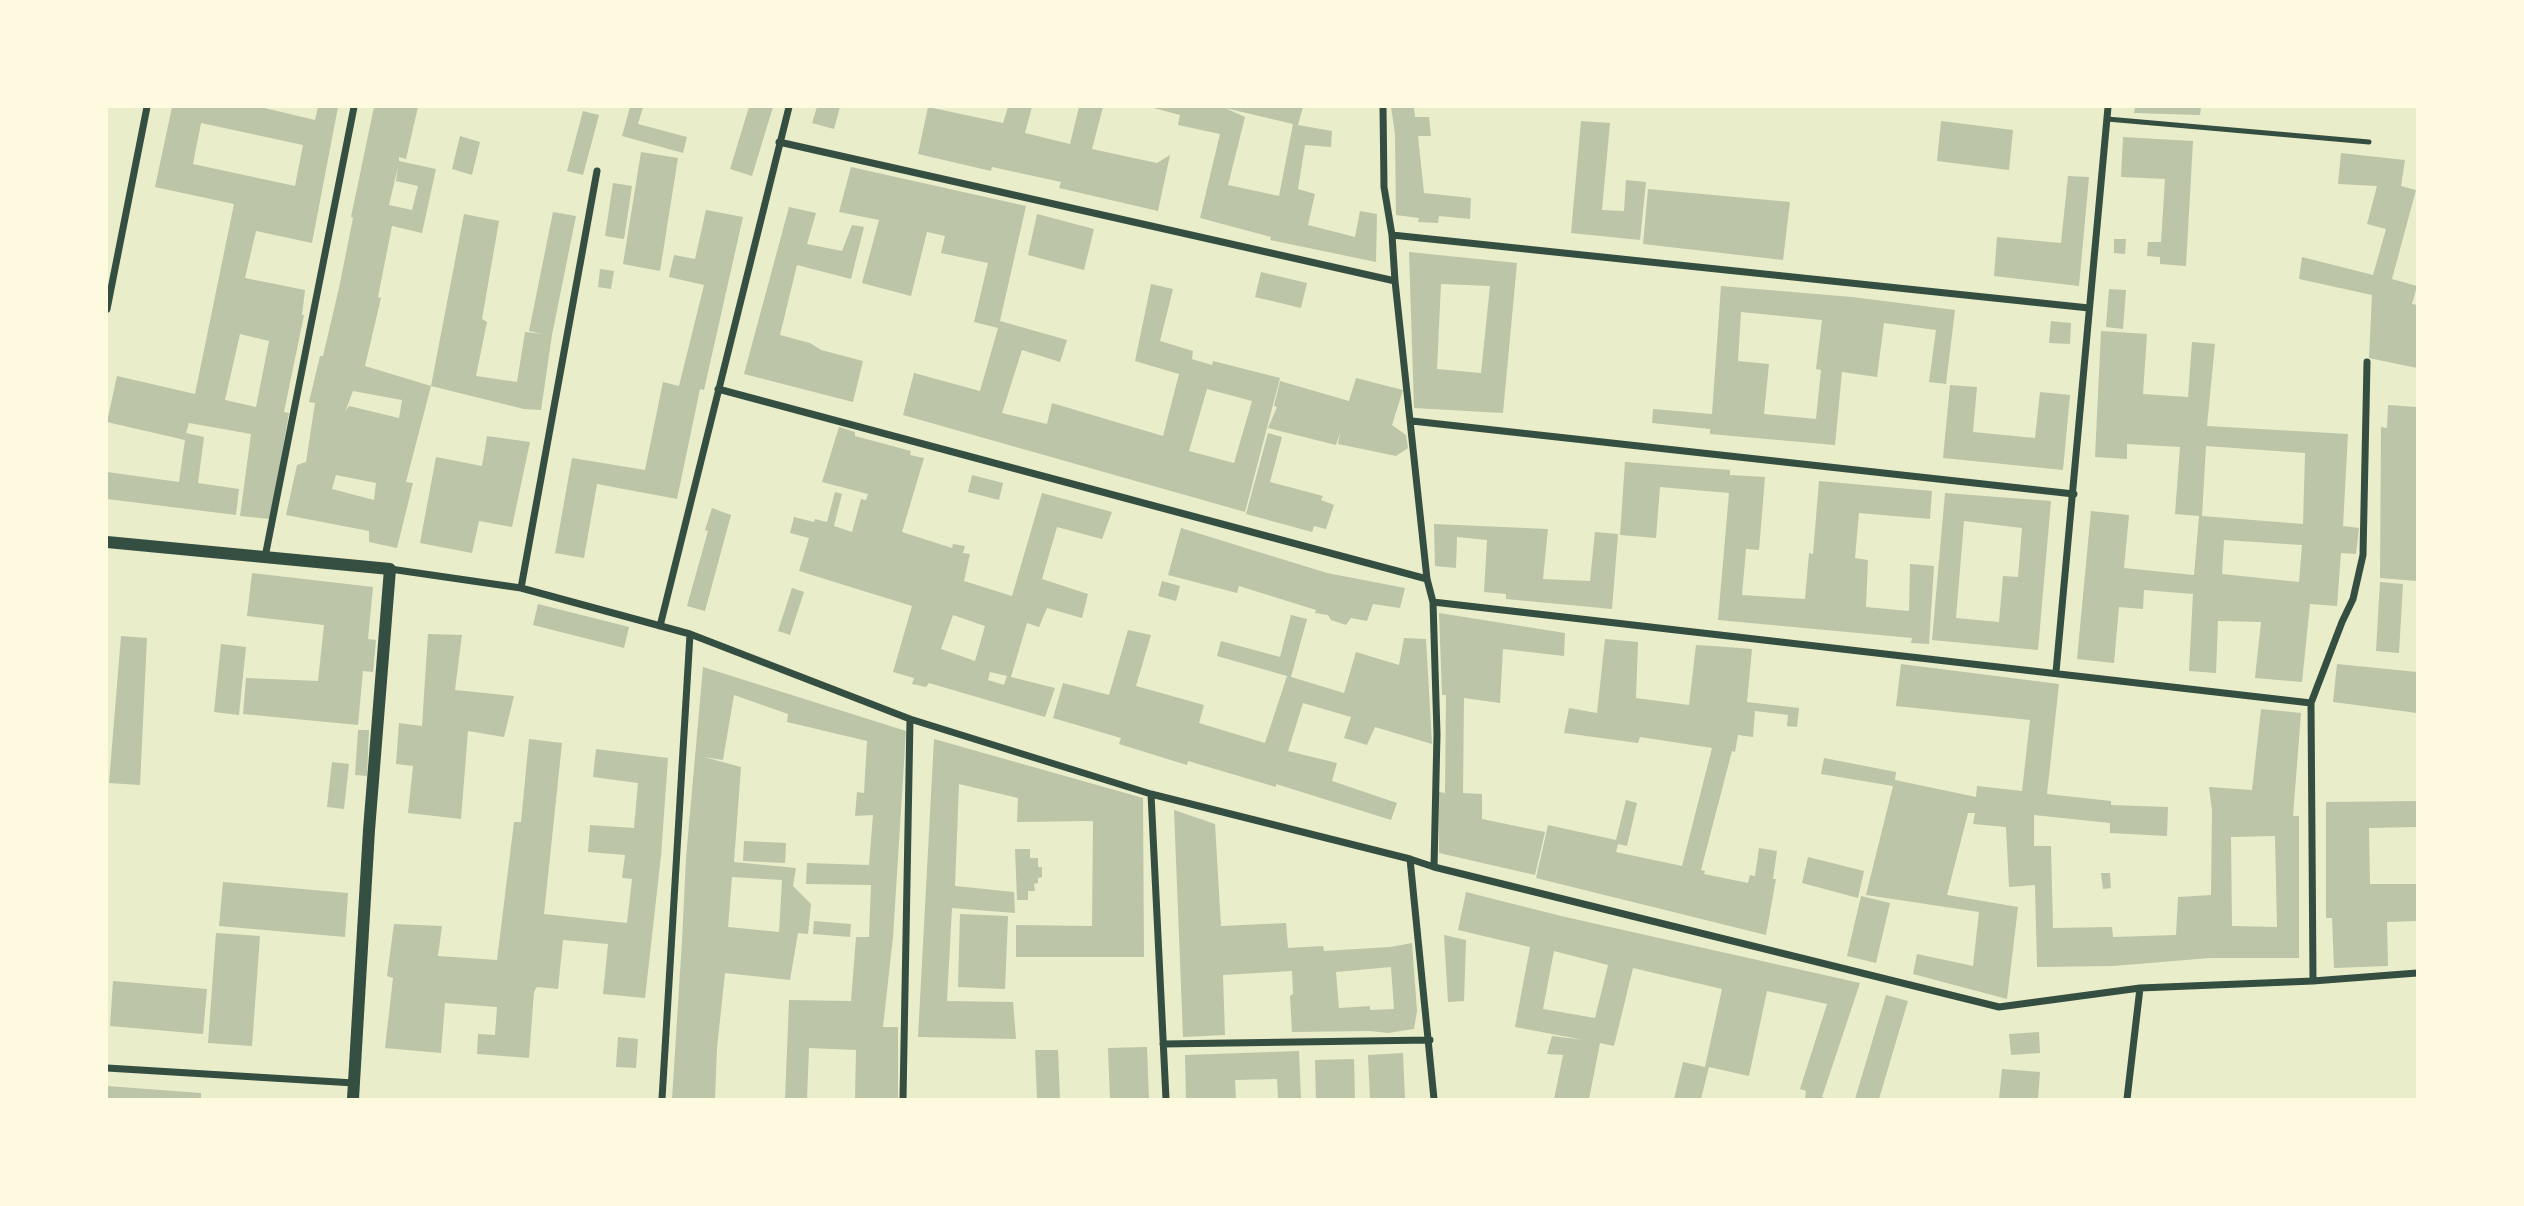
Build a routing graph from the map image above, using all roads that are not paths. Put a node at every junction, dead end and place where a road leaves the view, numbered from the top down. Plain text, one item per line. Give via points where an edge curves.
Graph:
1 (148, 107) edge
2 (354, 107) edge
3 (789, 107) edge
4 (1383, 107) edge
5 (2108, 107) edge
6 (2107, 119) junction
7 (779, 142) junction
8 (2370, 142) dead end
9 (597, 171) dead end
10 (1392, 235) junction
11 (1395, 281) junction
12 (2089, 308) junction
13 (107, 309) edge
14 (2367, 362) dead end
15 (718, 388) junction
16 (1412, 421) junction
17 (2074, 494) junction
18 (107, 542) edge
19 (107, 553) edge
20 (265, 557) junction
21 (390, 569) junction
22 (1427, 579) junction
23 (521, 588) junction
24 (1433, 602) junction
25 (660, 625) junction
26 (690, 634) junction
27 (2056, 672) junction
28 (2311, 703) junction
29 (910, 719) junction
30 (1151, 794) junction
31 (1410, 859) junction
32 (1434, 867) junction
33 (2417, 973) edge
34 (2313, 981) junction
35 (2140, 988) junction
36 (1430, 1040) junction
37 (1163, 1044) junction
38 (107, 1068) edge
39 (354, 1083) junction
40 (353, 1099) edge
41 (662, 1099) edge
42 (903, 1099) edge
43 (1166, 1099) edge
44 (1434, 1099) edge
45 (2127, 1099) edge

1 - 13 street
2 - 20 street
3 - 7 street
4 - 10 street via 1384,187
5 - 6 street
6 - 8 lane
6 - 12 street
7 - 11 street
7 - 15 street
9 - 23 street
10 - 11 street
10 - 12 street
11 - 16 street
12 - 17 street
14 - 28 street via 2363,555 2353,599
15 - 22 street
15 - 25 street
16 - 17 street
16 - 22 street
17 - 27 street
18 - 19 street
18 - 20 street
20 - 21 street
21 - 23 street
21 - 39 street
22 - 24 street
23 - 25 street
24 - 27 street
24 - 32 street via 1437,734
25 - 26 street
26 - 29 street
26 - 41 street
27 - 28 street
28 - 34 street
29 - 30 street
29 - 42 street
30 - 31 street
30 - 37 street
31 - 32 street
31 - 36 street
32 - 35 street via 1999,1007
33 - 34 street
34 - 35 street
35 - 45 street
36 - 37 street
36 - 44 street
37 - 43 street
38 - 39 street
39 - 40 street

